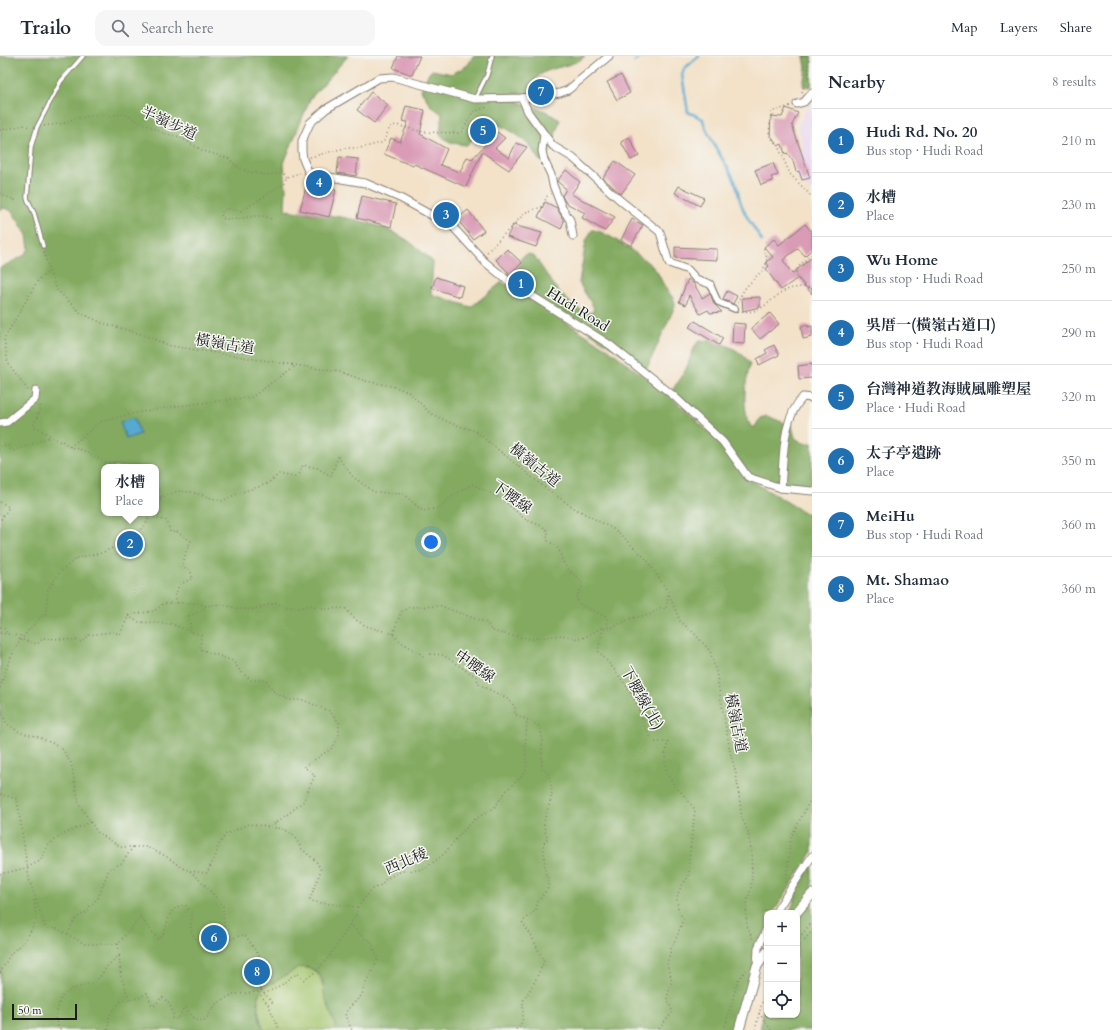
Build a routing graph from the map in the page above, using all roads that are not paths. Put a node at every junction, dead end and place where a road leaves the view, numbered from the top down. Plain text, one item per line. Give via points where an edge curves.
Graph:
1 (83, 56) edge
2 (492, 56) edge
3 (609, 56) edge
4 (812, 93) edge
5 (522, 98) junction
6 (475, 99) junction
7 (797, 104) road end
8 (544, 134) junction
9 (573, 236) dead end
10 (43, 246) road end
11 (710, 284) joint
12 (735, 309) road end
13 (36, 390) dead end
14 (812, 398) edge
15 (0, 423) edge
16 (781, 488) junction
17 (812, 491) edge
18 (812, 856) edge
19 (812, 894) edge
20 (777, 910) edge
21 (799, 910) edge
22 (764, 935) edge
23 (764, 956) edge
24 (757, 966) junction
25 (739, 1030) edge

1 - 10 lane via 61,81 31,147 27,198
2 - 6 lane via 487,75
3 - 5 street via 568,90
4 - 7 street via 804,102
5 - 6 street
5 - 8 street via 528,112
6 - 16 street, Hudi Road via 393,77 379,78 326,109 310,124 302,142 303,159 312,174 365,183 400,198 453,227 485,262 507,280 610,345 675,397 723,442 748,477
8 - 9 street via 544,160 562,208 570,220
8 - 11 street via 553,146 573,158 660,232 669,263 688,270 696,279
11 - 12 street via 718,302
13 - 15 street via 35,399 7,422
14 - 16 street via 803,397 796,404 787,427
16 - 17 street, Hudi Road
18 - 20 street
19 - 21 street
22 - 24 street via 758,948
23 - 24 street
24 - 25 street

